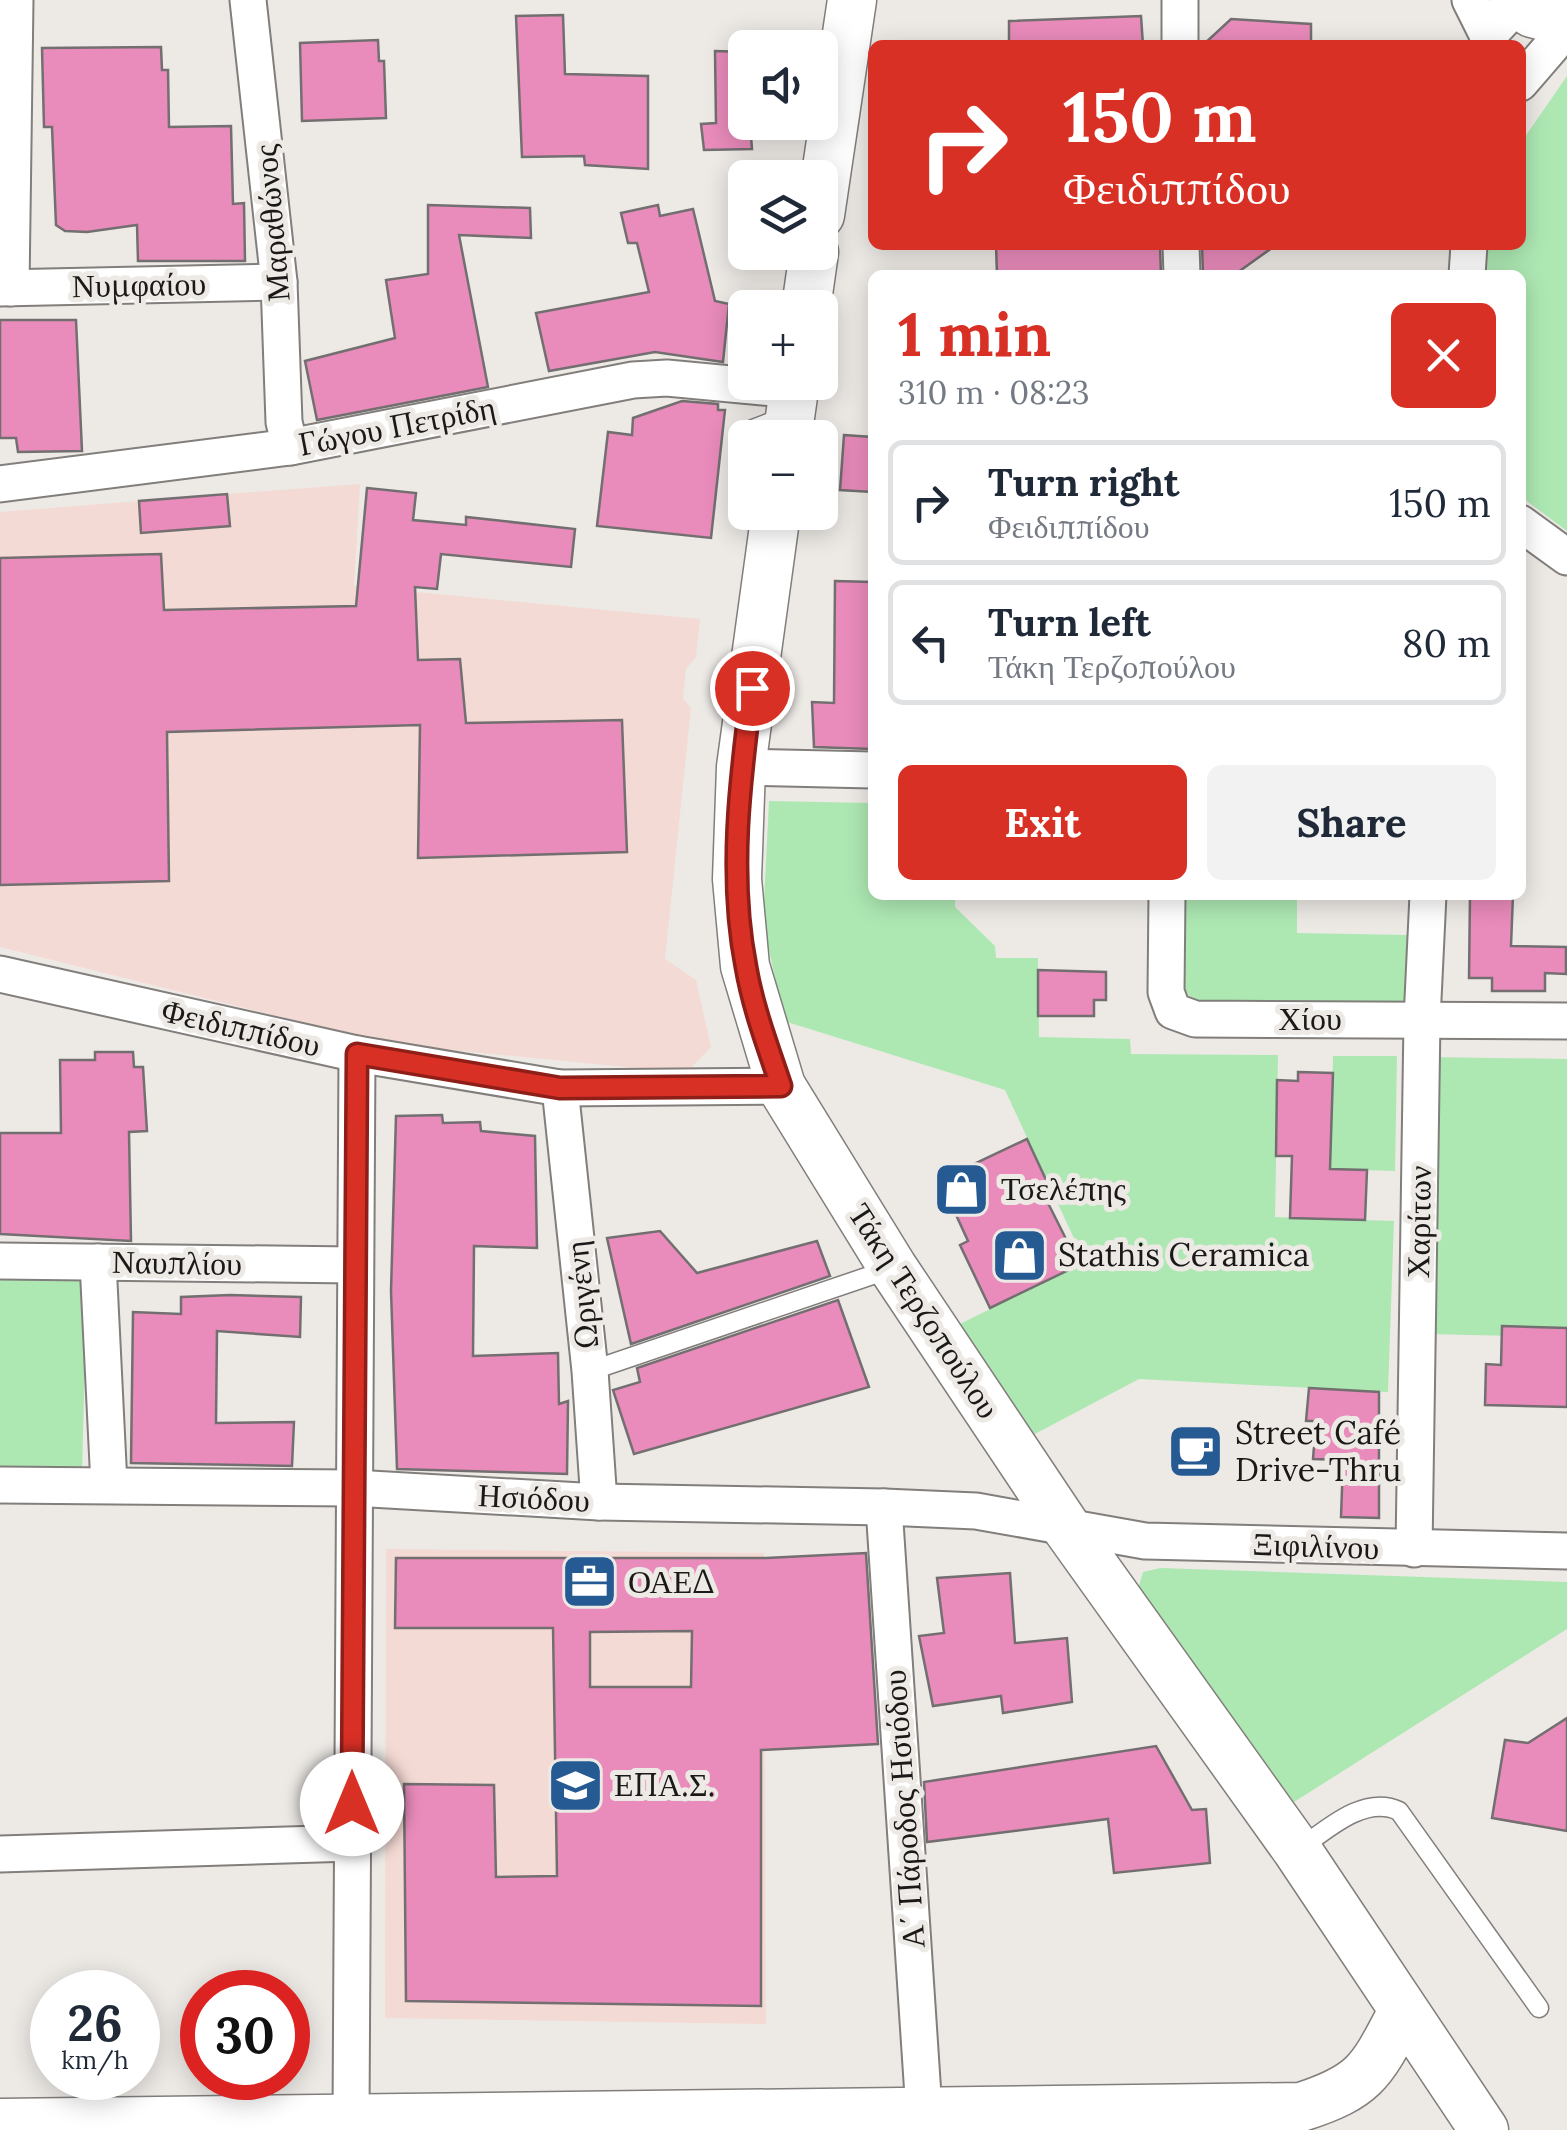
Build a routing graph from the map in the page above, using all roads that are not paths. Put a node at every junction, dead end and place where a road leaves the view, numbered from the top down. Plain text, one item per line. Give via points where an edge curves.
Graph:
1 (15, 0) edge
2 (248, 0) edge
3 (852, 0) edge
4 (1180, 0) edge
5 (1470, 0) edge
6 (1502, 21) edge
7 (1566, 22) edge
8 (1180, 40) edge
9 (1526, 75) edge
10 (828, 160) edge
11 (279, 282) junction
12 (6, 288) edge
13 (787, 408) edge
14 (290, 447) junction
15 (0, 484) edge
16 (1526, 527) edge
17 (756, 530) edge
18 (1567, 557) edge
19 (742, 767) junction
20 (868, 770) edge
21 (1167, 900) edge
22 (1428, 900) edge
23 (0, 974) edge
24 (1422, 1020) junction
25 (1567, 1021) edge
26 (357, 1054) junction
27 (781, 1086) junction
28 (560, 1088) junction
29 (0, 1261) edge
30 (98, 1262) junction
31 (354, 1265) junction
32 (893, 1268) junction
33 (590, 1371) junction
34 (0, 1485) edge
35 (109, 1485) junction
36 (353, 1488) junction
37 (599, 1502) junction
38 (884, 1508) junction
39 (1066, 1527) junction
40 (1414, 1548) junction
41 (1567, 1551) edge
42 (352, 1843) junction
43 (1297, 1850) junction
44 (0, 1854) edge
45 (1539, 2008) dead end
46 (1403, 2012) junction
47 (924, 2112) junction
48 (352, 2118) junction
49 (0, 2123) edge
50 (1484, 2130) edge

1 - 12 street
2 - 11 street, Μαραθώνος
3 - 10 main road
4 - 8 street
5 - 6 street
6 - 7 main road
7 - 9 street
11 - 12 street, Νυμφαίου
11 - 14 street, Μαραθώνος
13 - 14 street, Γώγου Πετρίδη via 668,378 633,380
14 - 15 street, Γώγου Πετρίδη
16 - 18 street
17 - 19 main road, Τάκη Τερζοπούλου
19 - 20 street
19 - 27 main road, Τάκη Τερζοπούλου via 737,878 745,966
21 - 24 street, Χίου via 1166,992 1172,1011 1194,1019
22 - 24 street, Χαρίτων
23 - 26 street, Φειδιππίδου
24 - 25 street, Χίου
24 - 40 street, Χαρίτων
26 - 28 street, Φειδιππίδου
26 - 31 street
27 - 28 street, Φειδιππίδου
27 - 32 main road, Τάκη Τερζοπούλου
28 - 33 street, Ωριγένη
29 - 30 street, Ναυπλίου
30 - 31 street, Ναυπλίου
30 - 35 street
31 - 36 street
32 - 33 lane
32 - 39 main road, Τάκη Τερζοπούλου
33 - 37 street, Ωριγένη
34 - 35 street, Ησιόδου
35 - 36 street, Ησιόδου
36 - 37 street, Ησιόδου
36 - 42 street
37 - 38 street, Ησιόδου
38 - 39 street, Ησιόδου via 976,1512
38 - 47 street, Α΄ Πάροδος Ησιόδου
39 - 40 street, Ξιφιλίνου via 1145,1541
39 - 43 main road, Τάκη Τερζοπούλου
40 - 41 street, Ξιφιλίνου
42 - 44 street
42 - 48 street
43 - 45 lane via 1372,1806 1399,1811
43 - 46 main road, Τάκη Τερζοπούλου
46 - 47 main road via 1367,2075 1344,2094 1301,2106
46 - 50 main road, Τάκη Τερζοπούλου
47 - 48 main road
48 - 49 main road

